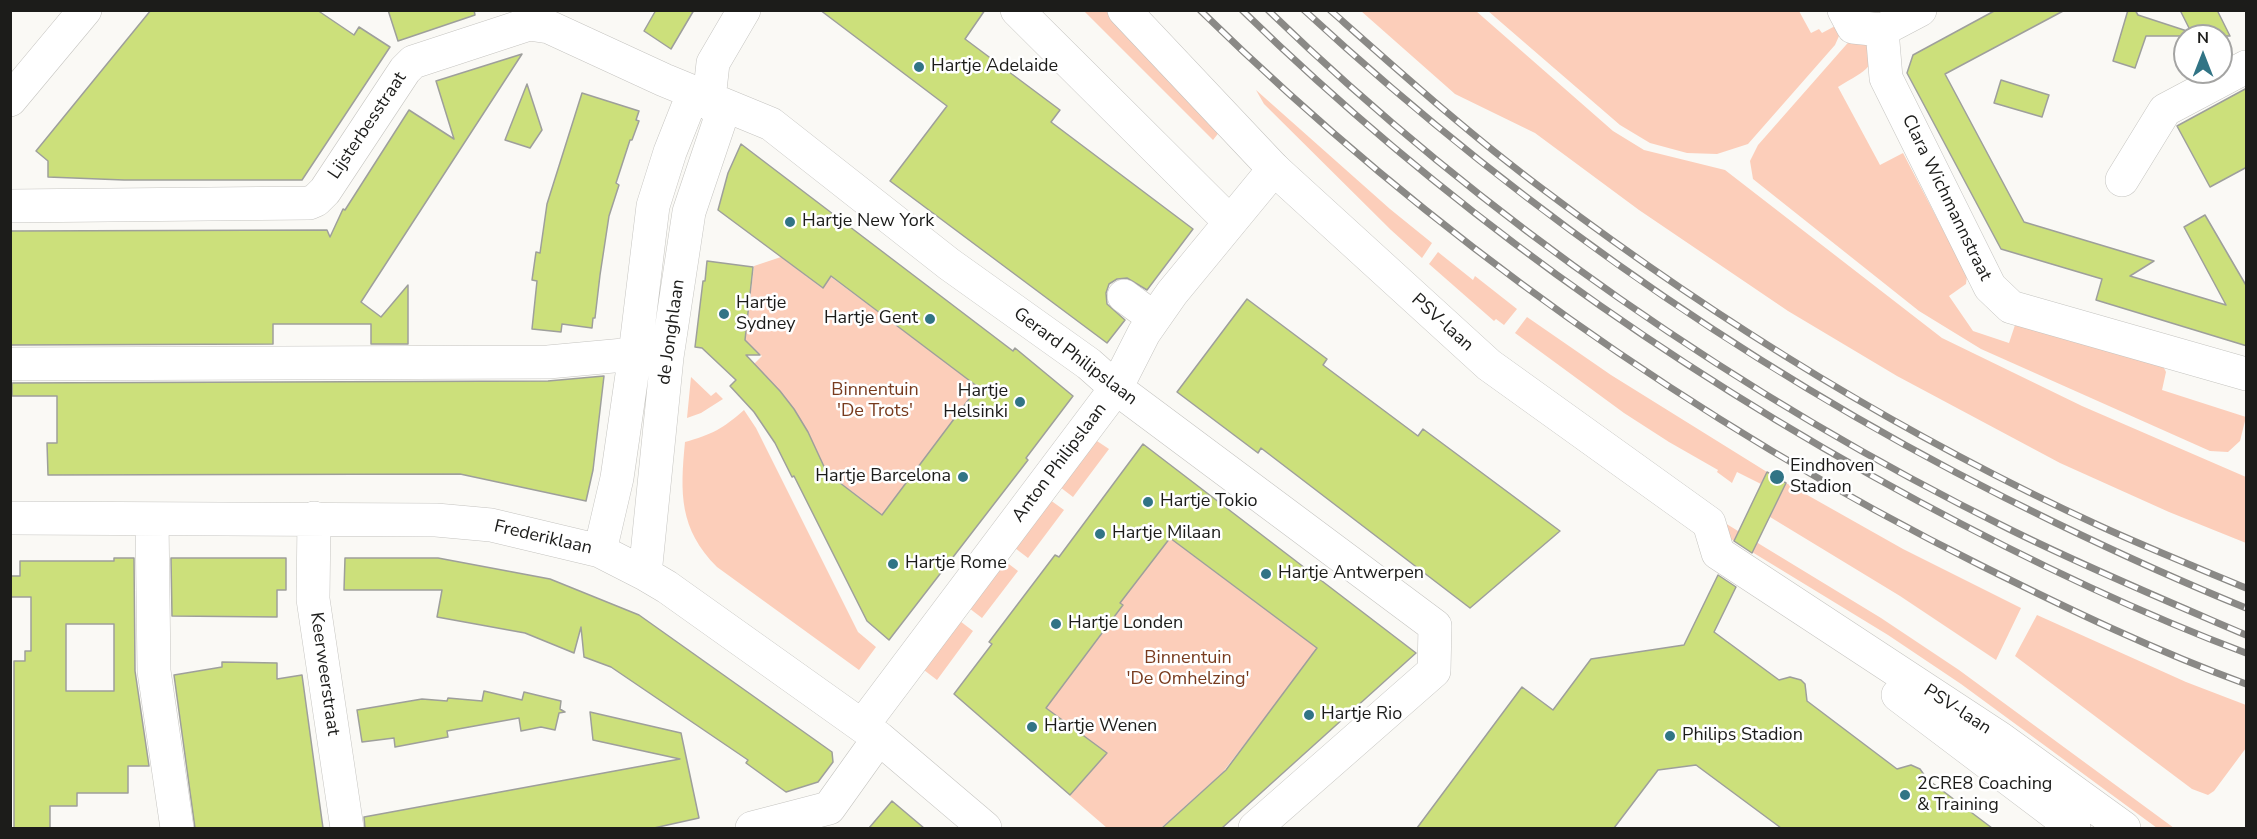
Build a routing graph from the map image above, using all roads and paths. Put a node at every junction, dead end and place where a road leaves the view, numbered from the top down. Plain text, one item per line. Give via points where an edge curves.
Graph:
1 (85, 10) edge
2 (744, 10) edge
3 (1017, 10) edge
4 (1124, 10) edge
5 (1844, 10) edge
6 (1920, 10) edge
7 (1882, 30) junction
8 (2247, 67) edge
9 (15, 91) edge
10 (709, 99) junction
11 (1274, 169) junction
12 (2122, 180) dead end
13 (10, 206) edge
14 (1230, 222) junction
15 (1124, 296) dead end
16 (1154, 318) junction
17 (635, 354) junction
18 (667, 357) junction
19 (10, 364) edge
20 (2247, 374) edge
21 (1116, 388) junction
22 (10, 518) edge
23 (152, 519) junction
24 (314, 519) junction
25 (600, 551) junction
26 (645, 574) junction
27 (1786, 597) junction
28 (871, 732) junction
29 (177, 828) edge
30 (347, 828) edge
31 (752, 828) edge
32 (985, 828) edge
33 (1255, 828) edge
34 (2074, 828) edge
35 (2124, 828) edge

1 - 9 street
2 - 10 street, de Jonghlaan via 713,63
3 - 14 street
4 - 11 street, PSV-laan
5 - 7 street via 1853,27
6 - 7 street
7 - 20 street, Clara Wichmannstraat via 1886,78 1990,287 2011,307
8 - 12 street via 2165,110
10 - 13 street, Lijsterbesstraat via 549,27 529,24 413,62 324,191 309,203
10 - 17 street, de Jonghlaan via 689,105 653,206
10 - 18 street, de Jonghlaan via 721,117 689,212
10 - 21 street, Gerard Philipslaan via 771,124 949,264 1089,364
11 - 14 street, Anton Philipslaan
11 - 27 street, PSV-laan via 1490,365 1709,523 1718,553
14 - 16 street, Anton Philipslaan
15 - 16 street
16 - 21 street, Anton Philipslaan
17 - 18 street
17 - 19 street via 548,362
17 - 25 street, de Jonghlaan via 617,478
18 - 26 street, de Jonghlaan
21 - 28 street, Anton Philipslaan
21 - 33 street, Gerard Philipslaan via 1435,626 1434,671
22 - 23 street, Frederiklaan
23 - 24 street, Frederiklaan
23 - 29 street via 154,671
24 - 25 street, Frederiklaan via 464,522 531,533
24 - 30 street, Keerweerstraat via 313,599
25 - 26 street, Frederiklaan
26 - 28 street, Frederiklaan
27 - 34 street, PSV-laan via 1845,655
27 - 35 street, PSV-laan via 2001,739
28 - 31 street, Anton Philipslaan via 829,808
28 - 32 street, Frederiklaan

